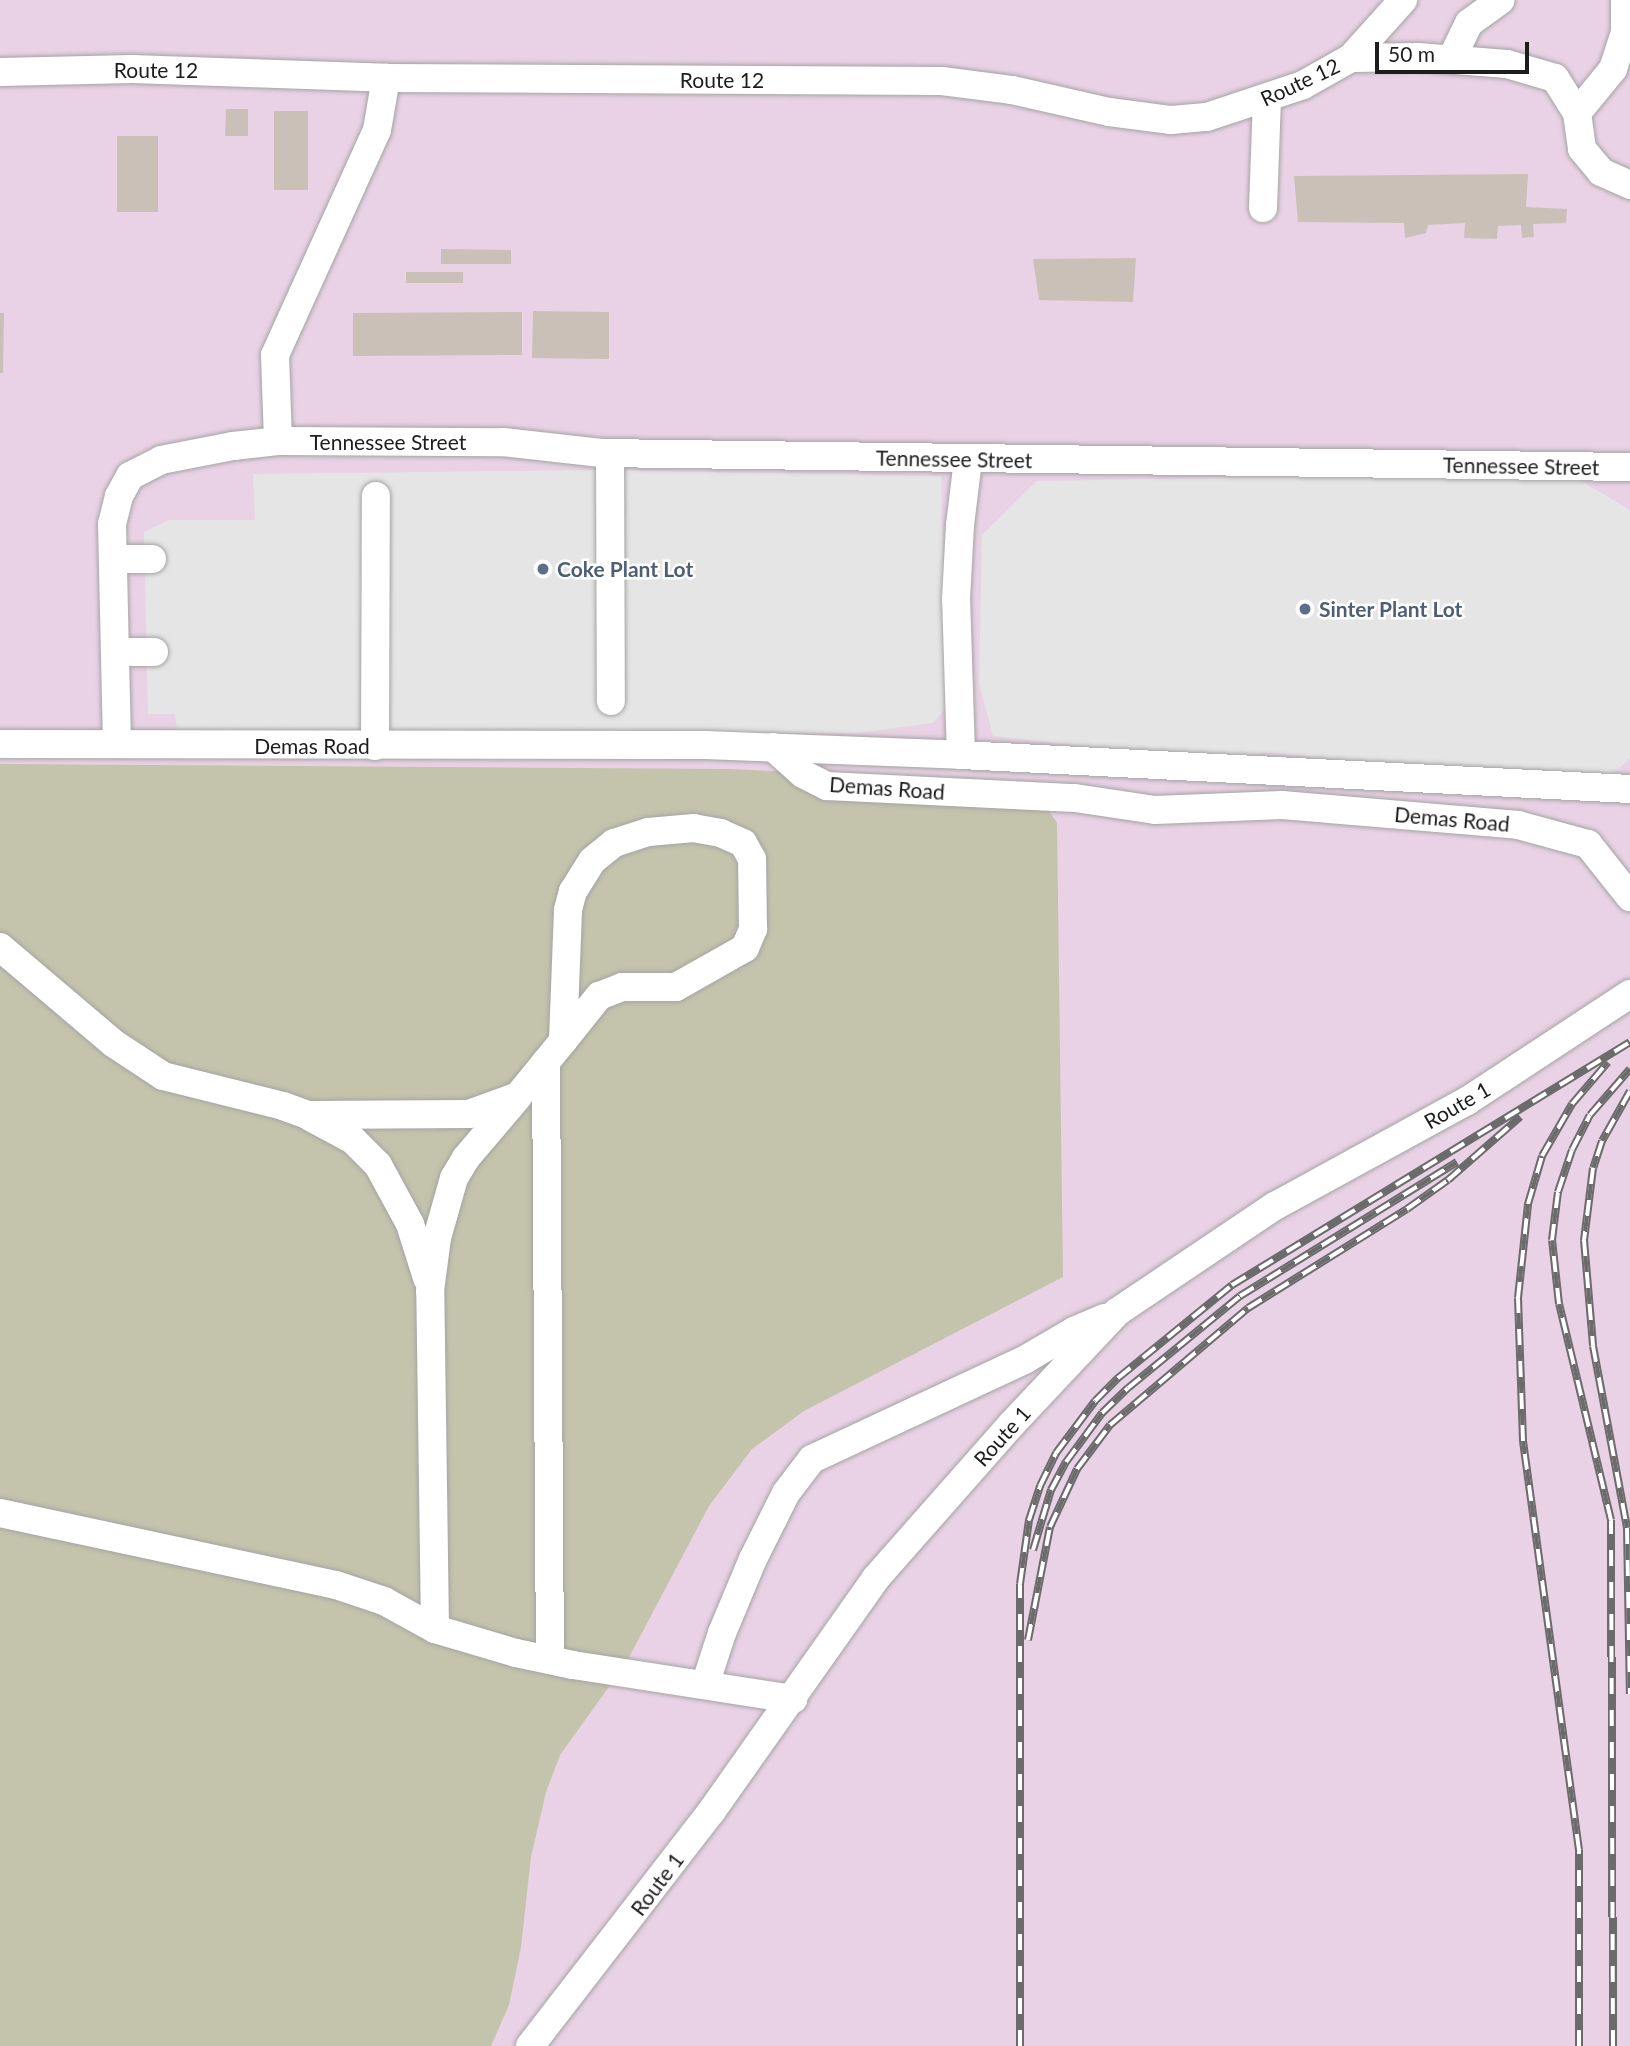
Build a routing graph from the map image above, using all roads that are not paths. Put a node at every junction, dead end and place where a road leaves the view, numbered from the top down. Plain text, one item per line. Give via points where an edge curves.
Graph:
1 (1403, 0) edge
2 (1501, 0) edge
3 (1625, 0) edge
4 (1351, 58) junction
5 (1451, 60) junction
6 (0, 72) edge
7 (386, 78) junction
8 (1267, 99) junction
9 (1577, 113) junction
10 (1630, 185) edge
11 (1263, 208) dead end
12 (278, 441) junction
13 (610, 453) junction
14 (968, 460) junction
15 (1630, 467) edge
16 (376, 496) dead end
17 (113, 559) junction
18 (152, 559) dead end
19 (115, 652) junction
20 (154, 652) dead end
21 (611, 701) dead end
22 (0, 744) edge
23 (117, 744) junction
24 (375, 746) junction
25 (773, 747) junction
26 (961, 755) junction
27 (1630, 789) edge
28 (1630, 897) edge
29 (0, 947) edge
30 (1630, 994) edge
31 (555, 1051) junction
32 (518, 1096) junction
33 (308, 1115) junction
34 (430, 1291) junction
35 (1117, 1312) junction
36 (0, 1514) edge
37 (435, 1629) junction
38 (550, 1660) junction
39 (705, 1685) junction
40 (793, 1699) junction
41 (530, 2046) edge

1 - 4 street, Route 12
2 - 5 street via 1469,23
3 - 9 street via 1625,30 1613,69
4 - 5 street
4 - 8 street, Route 12
5 - 9 street via 1507,64 1555,78
6 - 7 street, Route 12 via 146,69
7 - 8 street, Route 12 via 951,82 1171,120 1206,117
7 - 12 street via 377,130 275,355
8 - 11 street
9 - 10 street via 1581,149 1601,172
12 - 13 street, Tennessee Street via 523,442
12 - 17 street, Tennessee Street via 161,460 130,476 119,496 113,524
13 - 14 street, Tennessee Street
13 - 21 street
14 - 15 street, Tennessee Street
14 - 26 street via 956,599
16 - 24 street
17 - 18 street
17 - 19 street, Tennessee Street
19 - 20 street
19 - 23 street, Tennessee Street
22 - 23 street, Demas Road
23 - 24 street, Demas Road
24 - 25 street, Demas Road
25 - 26 street
25 - 28 street, Demas Road via 803,774 827,786 1075,798 1154,810 1282,806 1518,825 1588,844
26 - 27 street
29 - 33 street via 113,1043 163,1076
30 - 35 street, Route 1 via 1467,1101 1275,1206
31 - 31 street via 599,996 609,990 676,986 746,948 753,929 749,849 722,833 694,828 648,832 614,843 592,861 573,891 568,910
31 - 32 street
31 - 38 street
32 - 33 street via 469,1114
32 - 34 street via 454,1178 441,1214
33 - 34 street via 353,1140 378,1165 410,1224
34 - 37 street
35 - 39 street via 811,1459 786,1493 759,1548
35 - 40 street, Route 1 via 876,1578
36 - 37 street via 336,1585 384,1601
37 - 38 street
38 - 39 street
39 - 40 street
40 - 41 street, Route 1 via 646,1900

